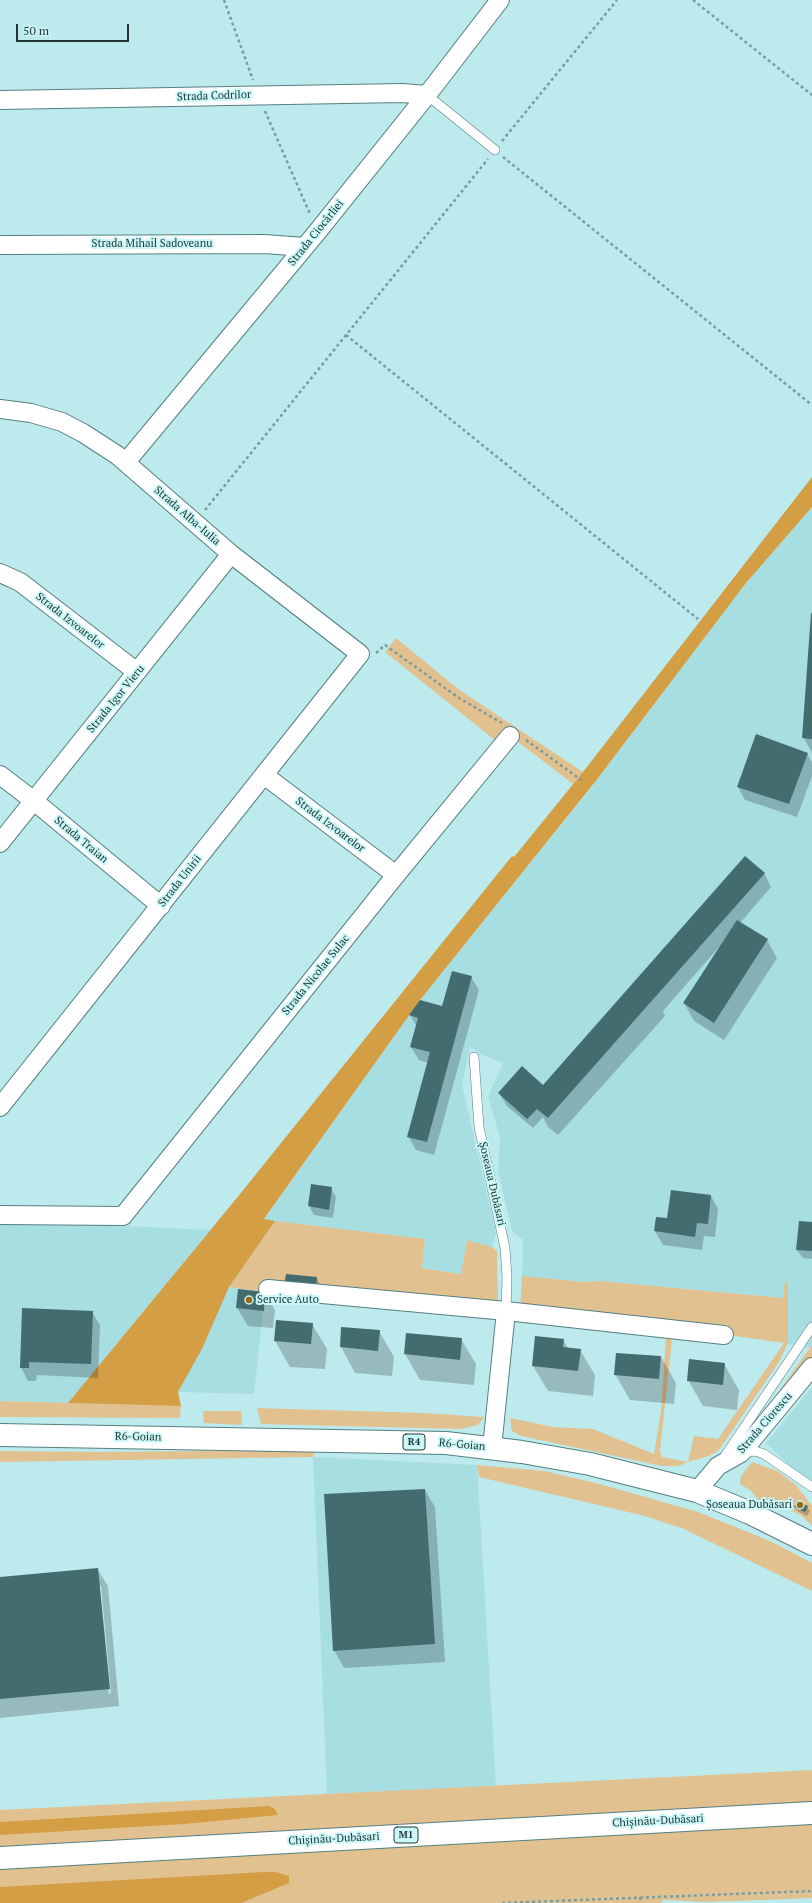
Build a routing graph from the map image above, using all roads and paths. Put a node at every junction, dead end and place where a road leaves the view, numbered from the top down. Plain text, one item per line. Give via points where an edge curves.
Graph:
1 (224, 0) edge
2 (500, 0) edge
3 (617, 0) edge
4 (693, 0) edge
5 (258, 95) junction
6 (427, 95) junction
7 (812, 95) edge
8 (0, 100) edge
9 (495, 150) junction
10 (318, 231) junction
11 (0, 245) edge
12 (304, 247) junction
13 (346, 335) junction
14 (812, 405) edge
15 (0, 409) edge
16 (126, 462) junction
17 (195, 523) junction
18 (231, 554) junction
19 (0, 573) edge
20 (698, 619) dead end
21 (360, 654) junction
22 (138, 672) junction
23 (511, 732) junction
24 (0, 775) edge
25 (264, 775) junction
26 (584, 782) dead end
27 (34, 800) junction
28 (0, 843) edge
29 (396, 875) junction
30 (161, 906) junction
31 (474, 1057) dead end
32 (0, 1107) edge
33 (0, 1215) edge
34 (268, 1289) dead end
35 (506, 1311) junction
36 (812, 1327) edge
37 (724, 1335) dead end
38 (812, 1367) edge
39 (0, 1434) edge
40 (492, 1448) junction
41 (742, 1453) junction
42 (718, 1466) junction
43 (812, 1487) edge
44 (697, 1491) junction
45 (812, 1544) edge
46 (812, 1813) edge
47 (0, 1858) edge
48 (812, 1890) edge
49 (640, 1897) junction
50 (555, 1902) edge
51 (502, 1903) edge
52 (641, 1903) edge

1 - 5 path
2 - 6 street, Strada Ciocârliei
3 - 9 path
4 - 7 path
5 - 6 street, Strada Codrilor
5 - 8 street, Strada Codrilor
5 - 10 path
6 - 9 lane
6 - 10 street, Strada Ciocârliei
9 - 13 path
9 - 14 path
10 - 12 street, Strada Ciocârliei
11 - 12 street, Strada Mihail Sadoveanu via 264,244
12 - 16 street, Strada Ciocârliei
13 - 17 path
13 - 20 path
15 - 16 street, Strada Alba-Iulia via 31,413 62,422 117,454
16 - 17 street, Strada Alba-Iulia
17 - 18 street, Strada Alba-Iulia
18 - 21 street, Strada Alba-Iulia
18 - 22 street, Strada Igor Vieru
19 - 22 street, Strada Izvoarelor via 20,582
21 - 23 path via 374,655 385,645
21 - 25 street, Strada Unirii
22 - 27 street, Strada Igor Vieru
23 - 26 path
23 - 29 street, Strada Nicolae Sulac
24 - 27 street, Strada Traian
25 - 29 street, Strada Izvoarelor
25 - 30 street, Strada Unirii
27 - 28 street, Strada Igor Vieru
27 - 30 street, Strada Traian
29 - 33 street, Strada Nicolae Sulac via 123,1216
30 - 32 street, Strada Unirii
31 - 35 lane, Șoseaua Dubăsari via 479,1127 505,1248
34 - 35 street
35 - 37 street
35 - 40 street, Șoseaua Dubăsari
36 - 42 lane
38 - 41 street, Strada Ciorescu
39 - 40 main road, R6-Goian / R4 via 355,1440 446,1443
40 - 44 main road, R6-Goian / R4 via 590,1464
41 - 42 street, Strada Ciorescu
41 - 43 lane via 755,1451 764,1454
42 - 44 street, Strada Ciorescu
44 - 45 main road, R6-Goian / R4 via 750,1513
46 - 47 main road, Chișinău-Dubăsari / M1
48 - 49 path
49 - 50 path
49 - 52 path
50 - 51 path

